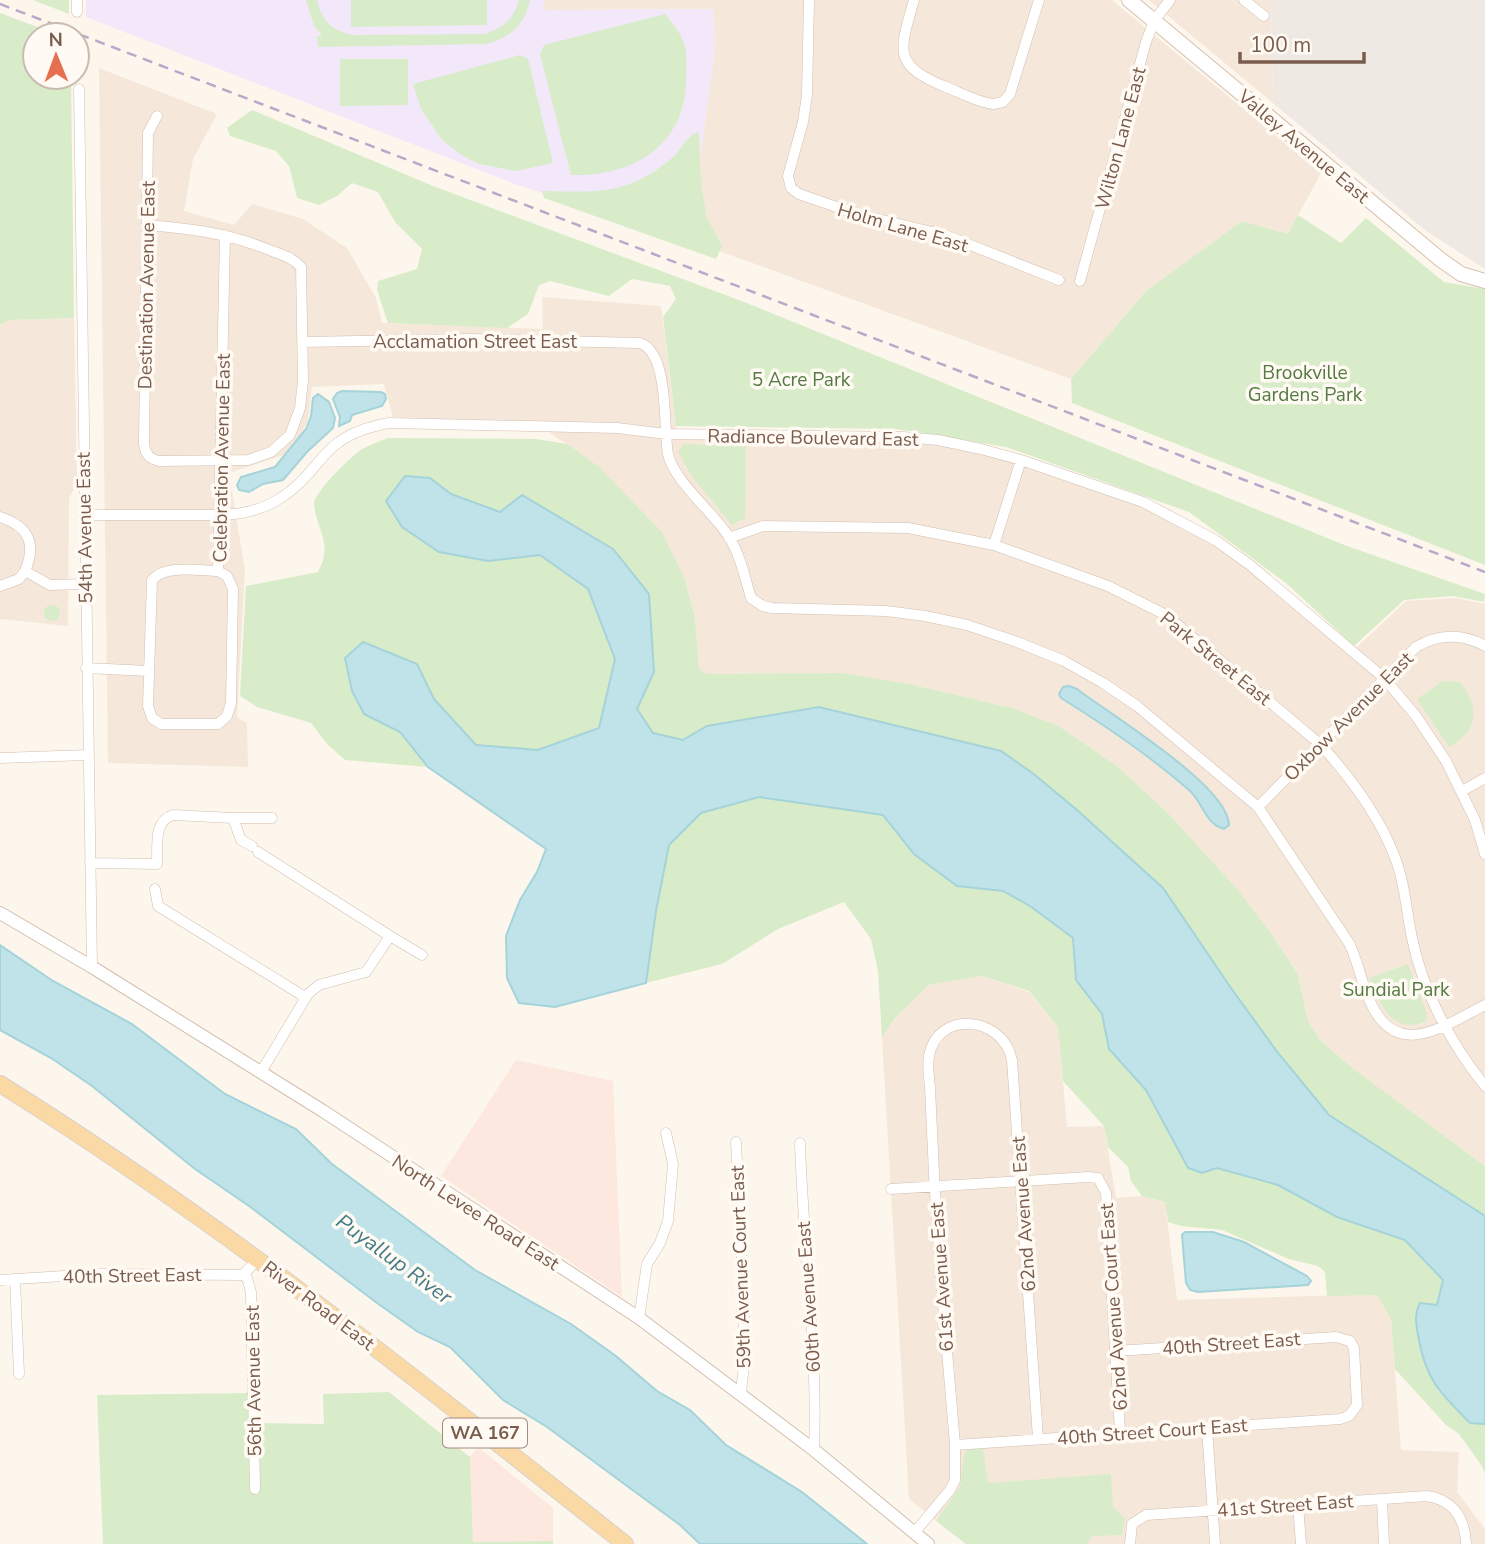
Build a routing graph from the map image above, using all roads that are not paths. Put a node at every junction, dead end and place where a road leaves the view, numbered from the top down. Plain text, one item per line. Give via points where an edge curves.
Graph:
1 (77, 0) edge
2 (809, 0) edge
3 (914, 0) edge
4 (1039, 0) edge
5 (1129, 0) edge
6 (1170, 0) edge
7 (1244, 0) edge
8 (77, 12) dead end
9 (1264, 16) dead end
10 (1154, 21) junction
11 (79, 91) edge
12 (157, 116) dead end
13 (147, 225) junction
14 (225, 235) junction
15 (1059, 280) dead end
16 (1080, 281) dead end
17 (1485, 281) edge
18 (303, 342) junction
19 (666, 434) junction
20 (221, 459) junction
21 (1021, 460) junction
22 (84, 515) junction
23 (221, 515) junction
24 (0, 517) edge
25 (729, 538) junction
26 (994, 545) junction
27 (25, 571) junction
28 (218, 571) junction
29 (85, 584) junction
30 (0, 586) edge
31 (1485, 646) edge
32 (86, 668) junction
33 (149, 671) junction
34 (1384, 678) junction
35 (1320, 744) junction
36 (88, 755) junction
37 (0, 758) edge
38 (1485, 778) edge
39 (1462, 791) junction
40 (1258, 807) junction
41 (233, 818) junction
42 (272, 818) dead end
43 (1485, 854) edge
44 (90, 863) junction
45 (157, 863) junction
46 (156, 876) dead end
47 (155, 889) dead end
48 (0, 913) edge
49 (390, 936) junction
50 (422, 955) dead end
51 (92, 967) junction
52 (305, 998) junction
53 (1485, 1005) edge
54 (962, 1024) joint
55 (1444, 1025) junction
56 (261, 1072) junction
57 (0, 1084) edge
58 (1485, 1086) edge
59 (666, 1133) dead end
60 (736, 1142) dead end
61 (800, 1143) dead end
62 (1021, 1182) junction
63 (934, 1188) junction
64 (891, 1189) dead end
65 (258, 1259) junction
66 (243, 1275) junction
67 (15, 1279) junction
68 (0, 1280) edge
69 (639, 1318) junction
70 (1116, 1350) junction
71 (19, 1374) dead end
72 (741, 1393) junction
73 (1349, 1416) joint
74 (1207, 1428) junction
75 (1120, 1432) junction
76 (1038, 1438) junction
77 (955, 1445) junction
78 (814, 1450) junction
79 (255, 1489) dead end
80 (1382, 1499) junction
81 (1298, 1505) junction
82 (1213, 1510) junction
83 (915, 1532) junction
84 (625, 1544) edge
85 (928, 1544) edge
86 (1130, 1544) edge
87 (1216, 1544) edge
88 (1301, 1544) edge
89 (1384, 1544) edge
90 (1466, 1544) edge

1 - 8 street
2 - 15 street, Holm Lane East via 807,95 789,184 799,194 827,205 945,235
3 - 4 street via 903,42 910,68 925,79 993,104 1010,94
5 - 10 main road, Valley Avenue East
6 - 10 street, Wilton Lane East
7 - 9 street
10 - 16 street, Wilton Lane East
10 - 17 main road, Valley Avenue East via 1441,260 1461,274
11 - 22 street, 54th Avenue East
12 - 13 street, Destination Avenue East via 148,133
13 - 14 street
13 - 20 street, Destination Avenue East via 144,443 148,455 159,461
14 - 18 street via 292,259 300,267
14 - 20 street, Celebration Avenue East
18 - 19 street, Acclamation Street East via 640,343 654,356 666,398
18 - 20 street via 300,408 290,435 260,457
19 - 21 street, Radiance Boulevard East via 903,437
19 - 23 street, Radiance Boulevard East via 617,428 372,426 340,441 293,491 275,503
19 - 25 street via 670,461
20 - 23 street, Celebration Avenue East
21 - 26 street
21 - 34 street, Radiance Boulevard East via 1143,502 1215,540
22 - 23 street, Radiance Boulevard East
22 - 29 street, 54th Avenue East
23 - 28 street, Celebration Avenue East
24 - 27 street via 27,535 31,550
25 - 26 street, Park Street East via 763,526 908,528
25 - 40 street via 756,603 772,608 925,616 967,625 1064,661 1137,706
26 - 35 street, Park Street East via 1108,586 1166,615
27 - 29 street via 50,585
27 - 30 street via 19,579
28 - 33 street via 166,571 154,577
28 - 33 street, Celebration Avenue East via 227,576 233,589 228,716 212,726 166,725 152,718
29 - 32 street, 54th Avenue East
31 - 34 street, Oxbow Avenue East via 1450,636 1425,642
32 - 33 street
32 - 36 street, 54th Avenue East
34 - 35 street, Oxbow Avenue East
34 - 39 street, Radiance Boulevard East via 1416,716
35 - 40 street, Oxbow Avenue East
35 - 55 street, Park Street East via 1374,815 1394,854 1412,939
36 - 37 street
36 - 44 street, 54th Avenue East
38 - 39 street
39 - 43 street, Radiance Boulevard East
40 - 55 street via 1349,943 1376,1016 1402,1035 1422,1035
41 - 42 street
41 - 45 street via 165,818 160,824
41 - 49 street via 241,840
44 - 45 street
44 - 51 street, 54th Avenue East
45 - 46 street
47 - 52 street via 158,906
48 - 51 street, North Levee Road East
49 - 50 street
49 - 52 street via 366,972 319,985
51 - 56 street, North Levee Road East
52 - 56 street
53 - 55 street
54 - 62 street, 62nd Avenue East via 995,1031 1010,1050
54 - 63 street, 61st Avenue East via 939,1036 929,1056
55 - 58 street, Park Street East
56 - 69 street, North Levee Road East
57 - 65 main road, River Road East / WA 167 via 157,1186
59 - 69 street via 673,1164 668,1221 647,1264
60 - 72 street, 59th Avenue Court East via 744,1304
61 - 78 street, 60th Avenue East
62 - 63 street
62 - 70 street, 62nd Avenue Court East via 1088,1177 1102,1182
62 - 76 street, 62nd Avenue East
63 - 64 street
63 - 77 street, 61st Avenue East
65 - 66 street
65 - 84 main road, River Road East / WA 167
66 - 67 street, 40th Street East via 96,1273
66 - 79 street, 56th Avenue East via 251,1292
67 - 68 street, 40th Street East
67 - 71 street
69 - 72 street, North Levee Road East
70 - 73 street, 40th Street East via 1345,1338 1354,1348 1358,1400
70 - 75 street, 62nd Avenue Court East
72 - 78 street, North Levee Road East
73 - 74 street, 40th Street Court East
74 - 75 street, 40th Street Court East
74 - 82 street
75 - 76 street, 40th Street Court East
76 - 77 street, 40th Street Court East
77 - 83 street, 61st Avenue East via 955,1479 950,1490
78 - 83 street, North Levee Road East
80 - 81 street, 41st Street East
80 - 89 street
80 - 90 street, 41st Street East via 1440,1499 1461,1517
81 - 82 street, 41st Street East
81 - 88 street
82 - 86 street, 41st Street East via 1146,1515 1132,1524
82 - 87 street
83 - 85 street, North Levee Road East

